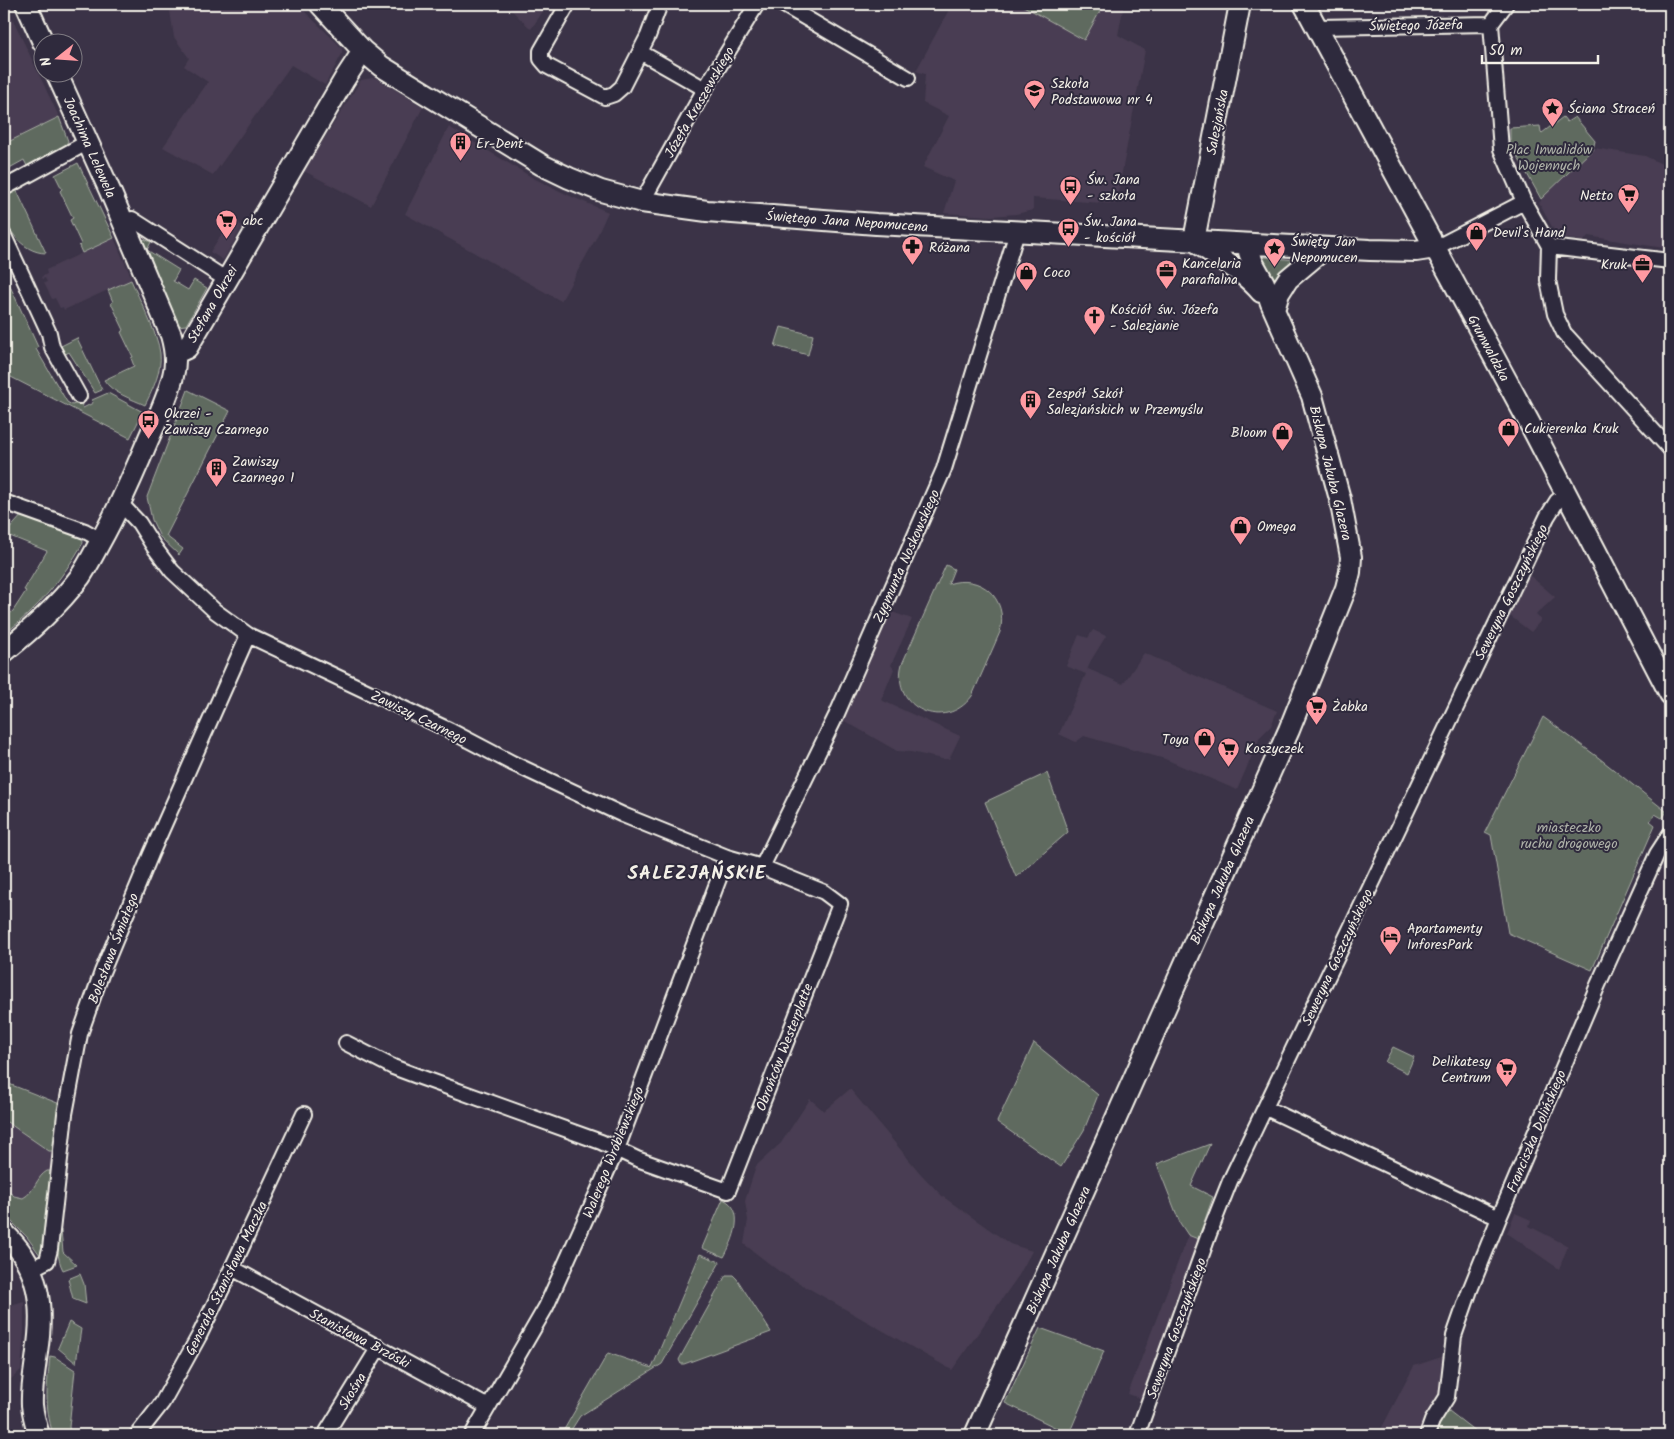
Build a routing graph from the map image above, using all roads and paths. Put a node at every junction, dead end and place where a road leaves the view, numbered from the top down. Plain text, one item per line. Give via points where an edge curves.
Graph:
1 (26, 4) edge
2 (320, 4) edge
3 (568, 4) edge
4 (660, 4) edge
5 (757, 4) edge
6 (782, 4) edge
7 (1240, 4) edge
8 (1304, 4) edge
9 (1506, 4) edge
10 (1491, 24) junction
11 (1317, 27) junction
12 (38, 32) edge
13 (363, 51) junction
14 (640, 52) junction
15 (908, 78) dead end
16 (61, 82) edge
17 (705, 89) junction
18 (88, 142) junction
19 (4, 188) edge
20 (642, 202) junction
21 (1524, 202) junction
22 (123, 223) junction
23 (1017, 232) junction
24 (4, 236) edge
25 (1194, 240) junction
26 (1250, 244) junction
27 (1550, 247) junction
28 (1325, 248) junction
29 (1435, 248) junction
30 (1670, 262) edge
31 (227, 280) junction
32 (1272, 306) junction
33 (176, 353) junction
34 (79, 396) dead end
35 (1670, 449) edge
36 (1566, 494) junction
37 (4, 502) edge
38 (120, 503) junction
39 (101, 540) junction
40 (248, 635) junction
41 (4, 652) edge
42 (1670, 694) edge
43 (1670, 834) edge
44 (727, 857) junction
45 (762, 867) junction
46 (840, 904) joint
47 (346, 1043) dead end
48 (1266, 1108) junction
49 (304, 1114) dead end
50 (617, 1149) junction
51 (1498, 1218) junction
52 (4, 1233) edge
53 (232, 1268) junction
54 (30, 1269) junction
55 (378, 1347) junction
56 (488, 1407) junction
57 (39, 1435) edge
58 (137, 1435) edge
59 (325, 1435) edge
60 (472, 1435) edge
61 (975, 1435) edge
62 (1137, 1435) edge
63 (1427, 1435) edge

1 - 12 street
2 - 13 street, Świętego Jana Nepomucena
3 - 14 street via 541,51 547,66 605,96 622,87
4 - 14 street
5 - 17 street, Józefa Kraszewskiego
6 - 15 street
7 - 25 street, Salezjańska
8 - 11 street, Grunwaldzka
9 - 10 street
10 - 11 street, Świętego Józefa
10 - 21 street via 1501,150
11 - 29 street, Grunwaldzka
13 - 20 street, Świętego Jana Nepomucena via 395,75 542,165 601,191
13 - 31 street, Stefana Okrzei
14 - 17 street
16 - 18 street, Joachima Lelewela
17 - 20 street, Józefa Kraszewskiego
18 - 19 street
18 - 22 street, Joachima Lelewela
20 - 23 street, Świętego Jana Nepomucena via 707,212
21 - 27 street
21 - 29 street
22 - 31 street via 132,220
22 - 33 street, Joachima Lelewela
23 - 25 street, Świętego Jana Nepomucena
23 - 45 street, Zygmunta Noskowskiego via 944,469 836,716
24 - 34 street via 49,333 52,348
25 - 26 street, Świętego Jana Nepomucena
25 - 32 street, Biskupa Jakuba Glazera via 1244,274
26 - 28 street, Świętego Jana Nepomucena
26 - 32 street, Biskupa Jakuba Glazera via 1249,252
27 - 30 street
27 - 35 street via 1548,280 1555,314 1564,333
28 - 29 street, Świętego Jana Nepomucena via 1393,251
28 - 32 street via 1288,280
29 - 36 street, Grunwaldzka
31 - 33 street, Stefana Okrzei via 187,348
32 - 61 street, Biskupa Jakuba Glazera via 1312,396 1340,499 1351,557 1346,588 1289,730
33 - 38 street, Stefana Okrzei via 174,376 166,399
36 - 42 street, Grunwaldzka
36 - 48 street, Seweryna Goszczyńskiego via 1556,501 1547,518
37 - 39 street via 85,530
38 - 39 street, Stefana Okrzei
38 - 40 street, Zawiszy Czarnego via 139,523 172,571 215,611
39 - 41 street, Stefana Okrzei via 82,575 67,593 39,623
40 - 44 street, Zawiszy Czarnego via 623,816
40 - 54 street, Bolesława Śmiałego via 144,870 80,1034 65,1114 50,1249 47,1261
43 - 51 street, Franciszka Dolińskiego via 1598,985
44 - 45 street, Zawiszy Czarnego
44 - 50 street, Walerego Wróblewskiego
45 - 46 street, Zawiszy Czarnego via 824,892
46 - 50 street, Obrońców Westerplatte via 728,1191
47 - 50 street via 393,1067
48 - 51 street
48 - 62 street, Seweryna Goszczyńskiego via 1216,1216
49 - 53 street, Generała Stanisława Maczka
50 - 56 street, Walerego Wróblewskiego via 546,1307
51 - 63 street, Franciszka Dolińskiego via 1454,1336 1447,1397
52 - 54 street
53 - 55 street, Stanisława Brzóski
53 - 58 street, Generała Stanisława Maczka via 162,1403
54 - 57 street via 38,1288 40,1308 32,1391
55 - 56 street, Stanisława Brzóski
55 - 59 street, Skośna
56 - 60 street, Walerego Wróblewskiego

